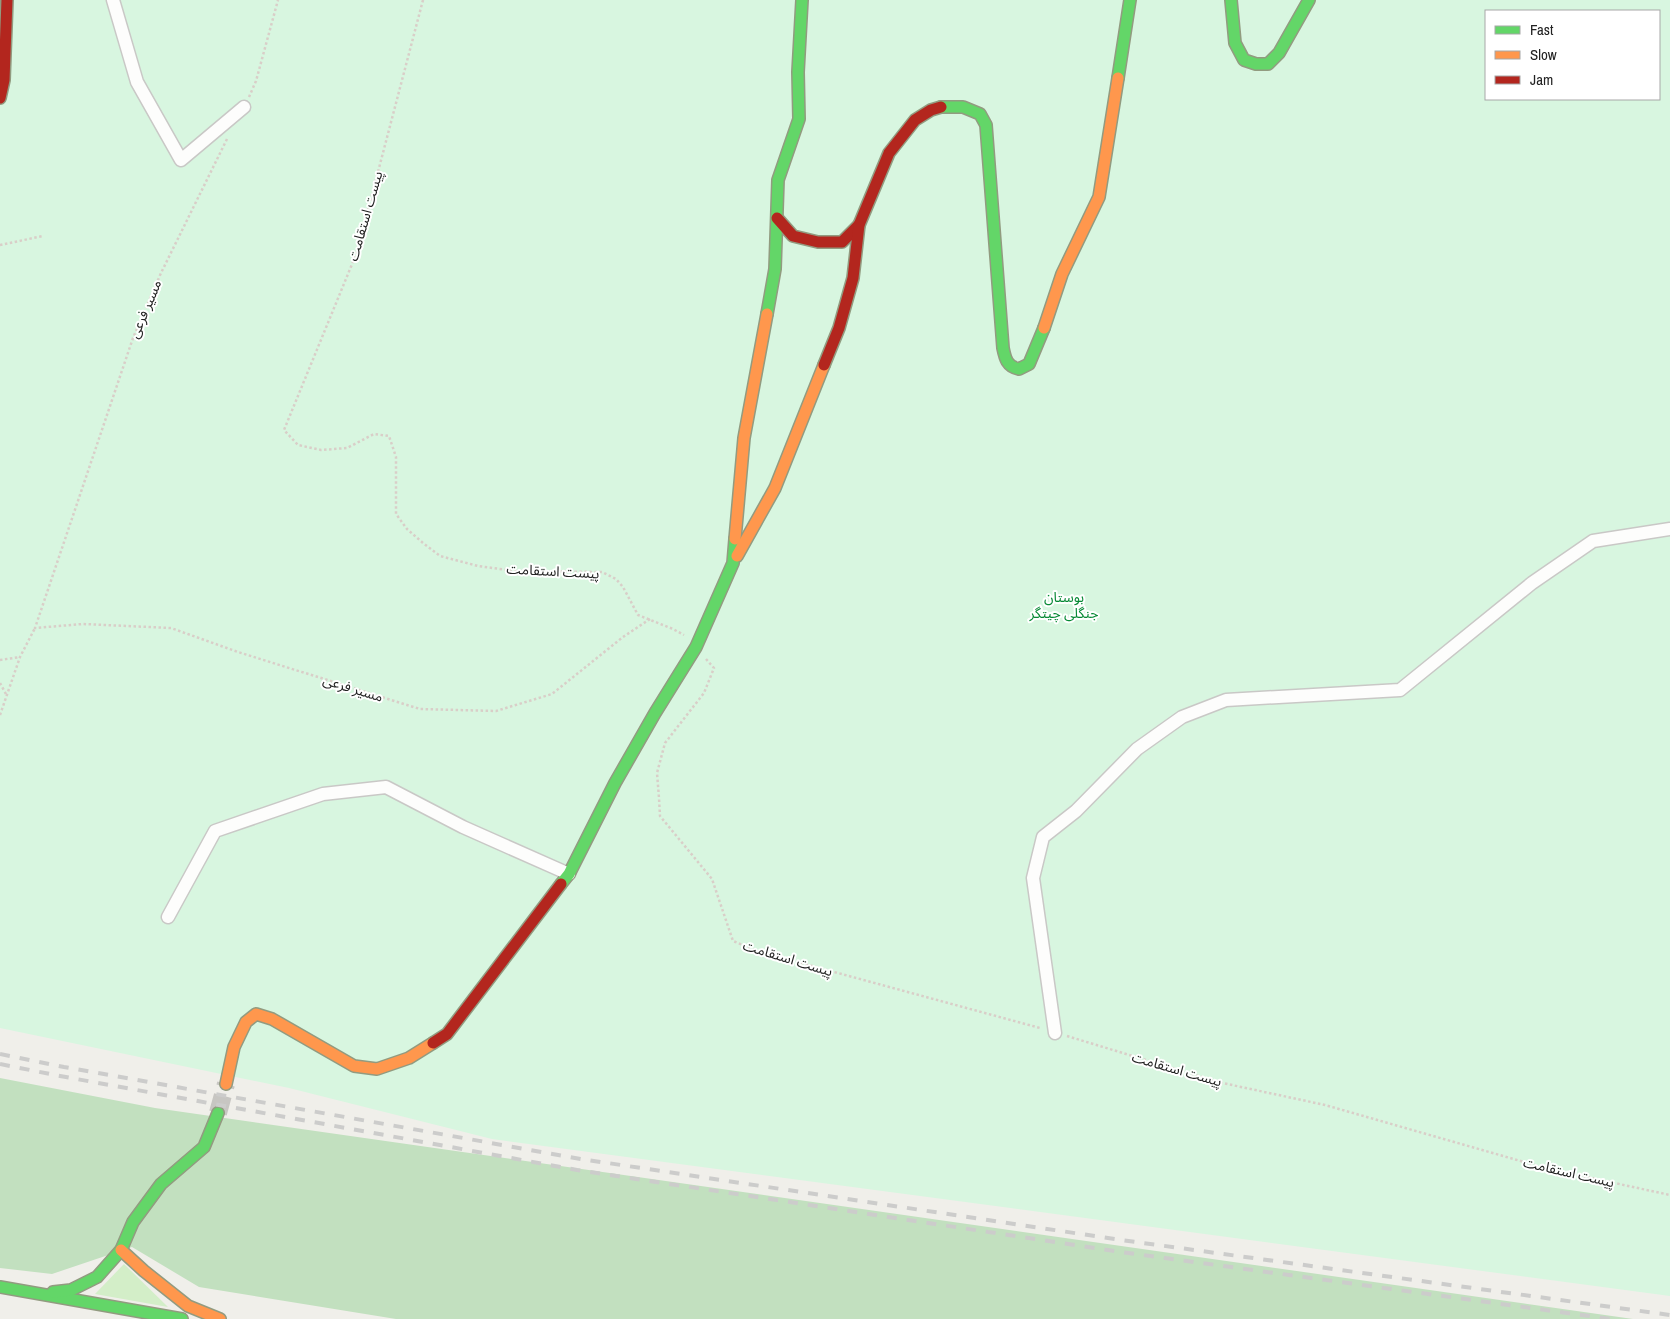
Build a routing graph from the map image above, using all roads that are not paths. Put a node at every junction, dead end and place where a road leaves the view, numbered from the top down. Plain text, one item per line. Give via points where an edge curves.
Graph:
1 (7, 0) edge
2 (113, 0) edge
3 (802, 0) edge
4 (1130, 0) edge
5 (1231, 0) edge
6 (1309, 0) edge
7 (0, 98) edge
8 (244, 107) road end
9 (777, 218) junction
10 (858, 225) junction
11 (1670, 529) edge
12 (733, 563) junction
13 (569, 874) junction
14 (168, 917) dead end
15 (1055, 1033) road end
16 (226, 1084) tunnel mouth
17 (218, 1113) tunnel mouth
18 (122, 1250) junction
19 (0, 1287) edge
20 (41, 1294) junction
21 (182, 1319) edge
22 (220, 1319) edge

1 - 7 main road via 4,80
2 - 8 street via 137,82 181,160
3 - 9 main road via 799,119 778,180
4 - 10 main road via 1099,197 1062,274 1028,367 1013,368 1006,361 1003,348 986,125 980,114 963,107 945,106 915,120 890,154
5 - 6 main road via 1235,42 1244,60 1256,64 1268,64 1279,53
9 - 10 main road via 794,236 818,242 842,242
9 - 12 main road via 775,270 744,438
10 - 12 main road via 853,278 839,328 775,488
11 - 15 street via 1593,541 1532,583 1400,690 1226,700 1182,717 1137,749 1076,811 1042,837 1033,878
12 - 13 main road via 696,647 614,783
13 - 14 street via 464,827 386,786 323,794 215,832
13 - 16 main road via 447,1034 409,1058 377,1069 354,1066 272,1019 256,1014 246,1022 234,1047
17 - 18 main road via 204,1147 161,1184 133,1222
18 - 20 main road via 98,1278 71,1290
18 - 22 main road via 188,1306
19 - 20 main road
20 - 21 main road

